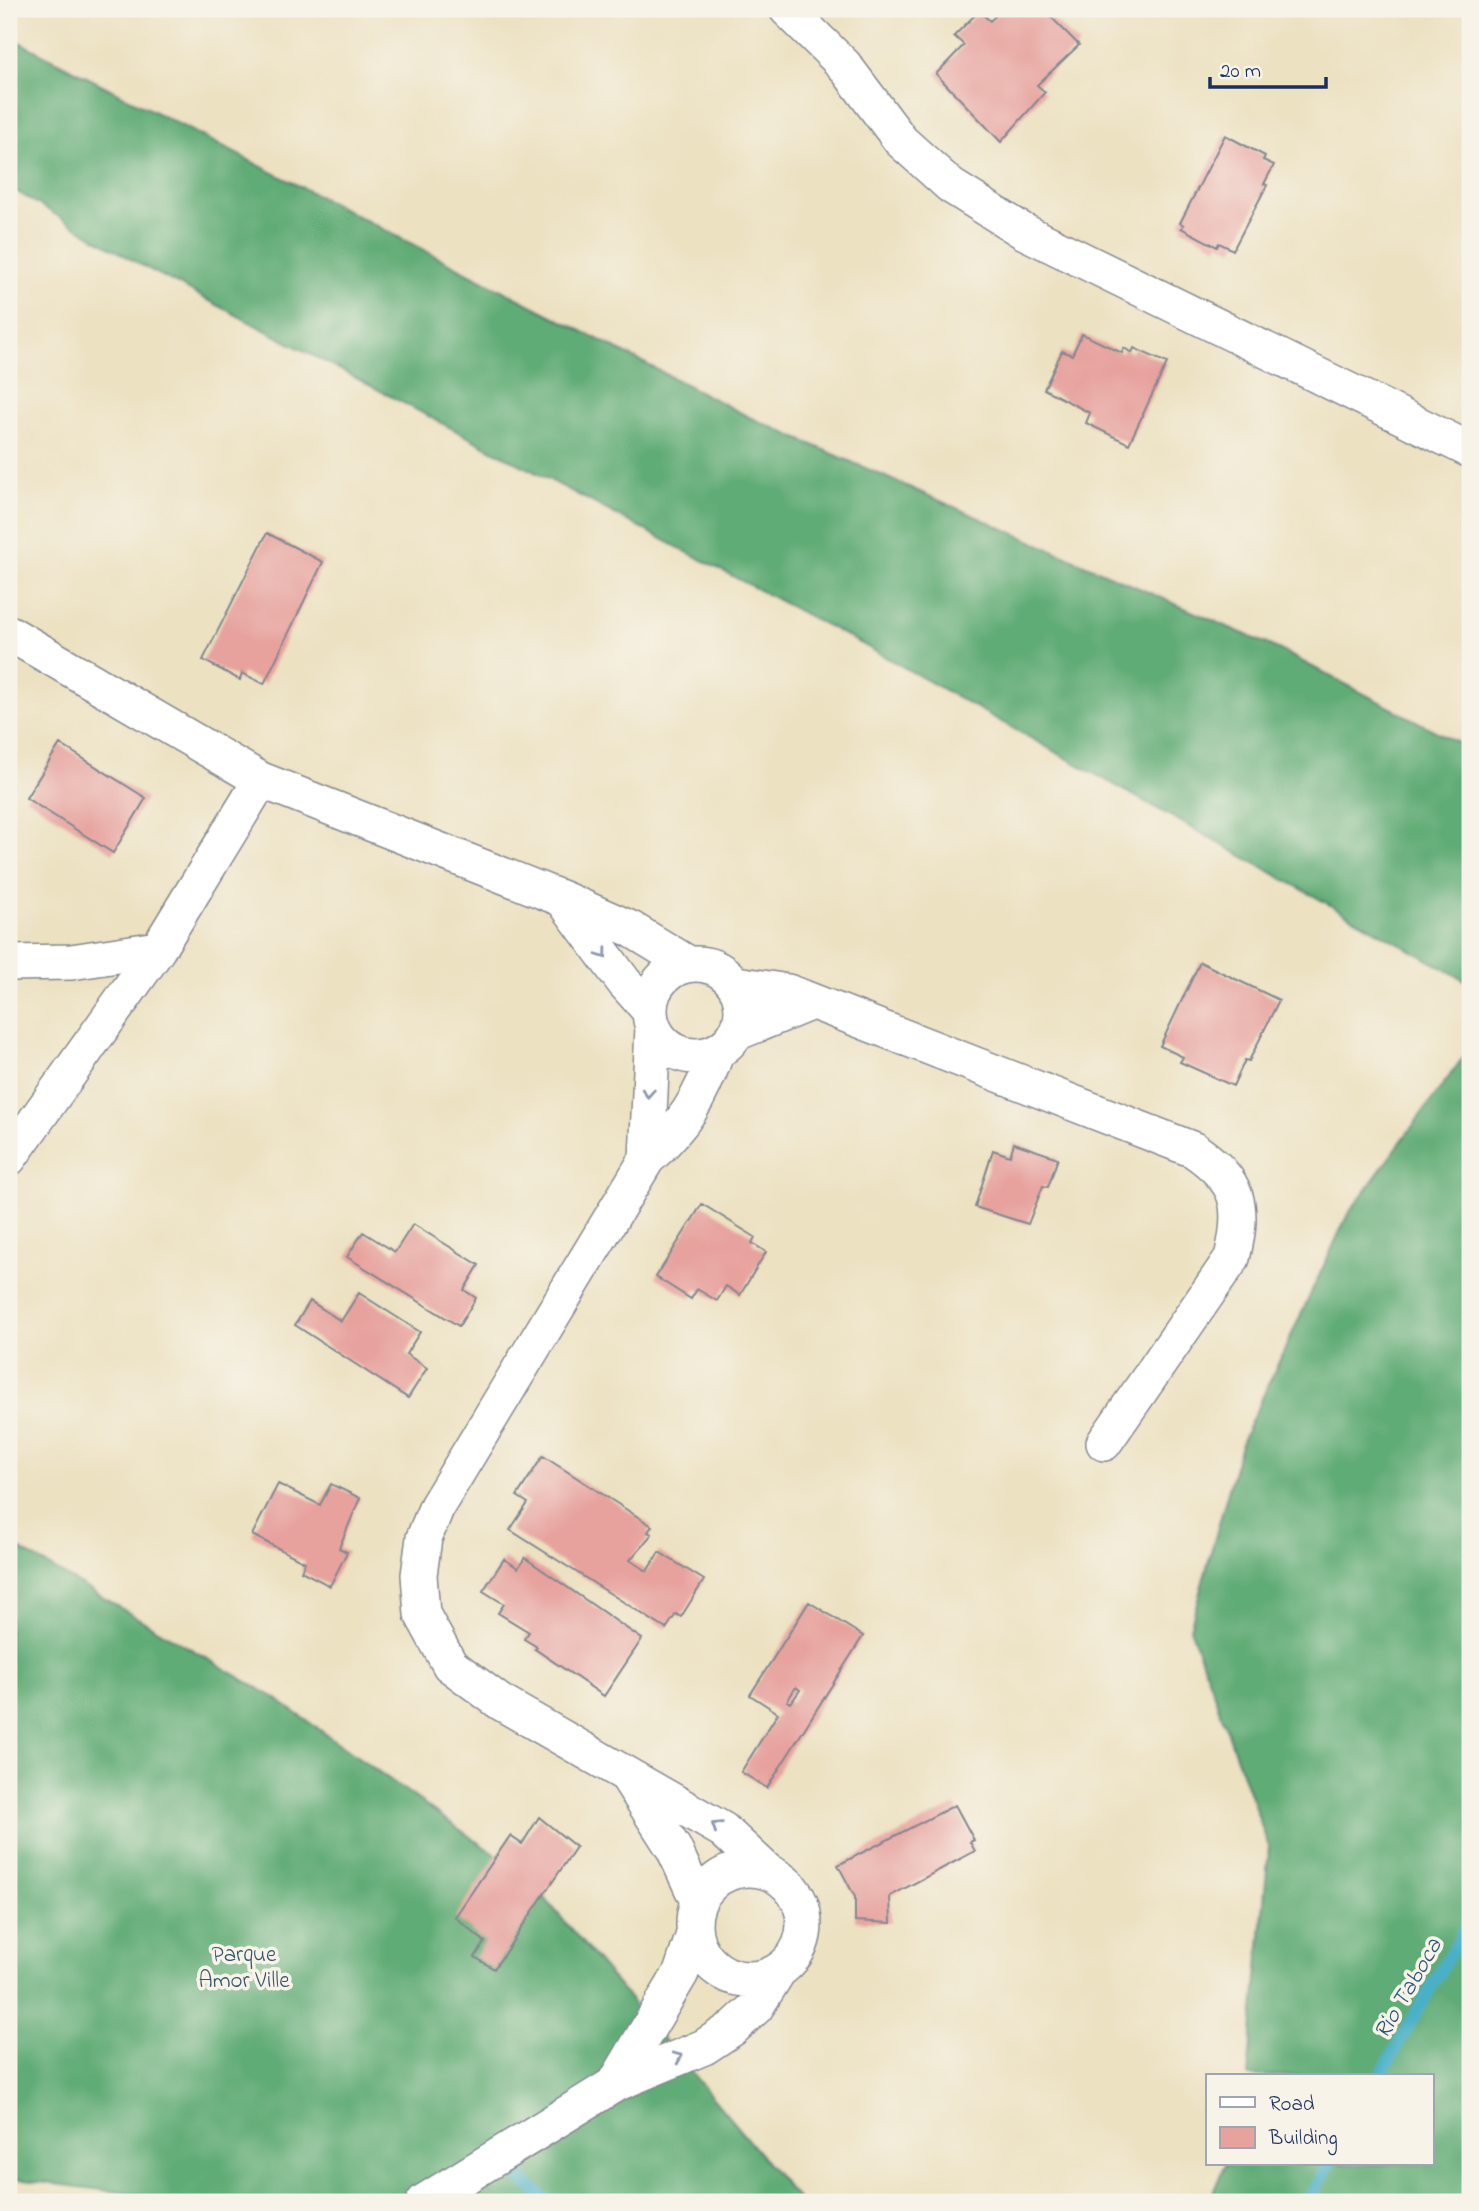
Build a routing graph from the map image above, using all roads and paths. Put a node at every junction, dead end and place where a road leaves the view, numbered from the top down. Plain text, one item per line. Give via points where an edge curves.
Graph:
1 (787, 9) edge
2 (1470, 450) edge
3 (9, 633) edge
4 (261, 780) junction
5 (563, 899) junction
6 (158, 949) junction
7 (687, 963) junction
8 (9, 964) edge
9 (736, 984) junction
10 (812, 1002) junction
11 (651, 1019) junction
12 (726, 1042) junction
13 (9, 1158) edge
14 (647, 1159) junction
15 (1104, 1443) dead end
16 (624, 1771) junction
17 (766, 1871) junction
18 (696, 1918) junction
19 (779, 1970) junction
20 (615, 2084) junction
21 (424, 2202) edge

1 - 2 street via 844,65 901,141 951,186 1023,231
3 - 4 street
4 - 5 street
4 - 6 street
5 - 7 street via 631,929
5 -> 11 street
6 - 8 street via 71,962
6 - 13 street
7 - 9 street via 714,967
7 - 11 street via 667,973 654,990
9 - 10 street via 788,992
9 - 12 street via 743,1009
10 - 12 street
10 - 15 street via 1194,1150 1229,1180 1238,1213 1232,1258
11 - 12 street via 663,1043 679,1053 698,1056
11 -> 14 street
12 - 14 street via 695,1106 678,1130
14 - 16 street via 436,1506 424,1538 419,1576 422,1614 450,1664 500,1702
17 -> 16 street via 723,1830
16 - 18 street via 674,1849
17 - 18 street via 734,1870 719,1877
17 - 19 street via 794,1891 802,1907 804,1925 796,1950
18 - 19 street via 701,1951 712,1965 744,1979
18 - 20 street via 681,1973
20 -> 19 street via 704,2046 733,2028 756,2007
20 - 21 street

